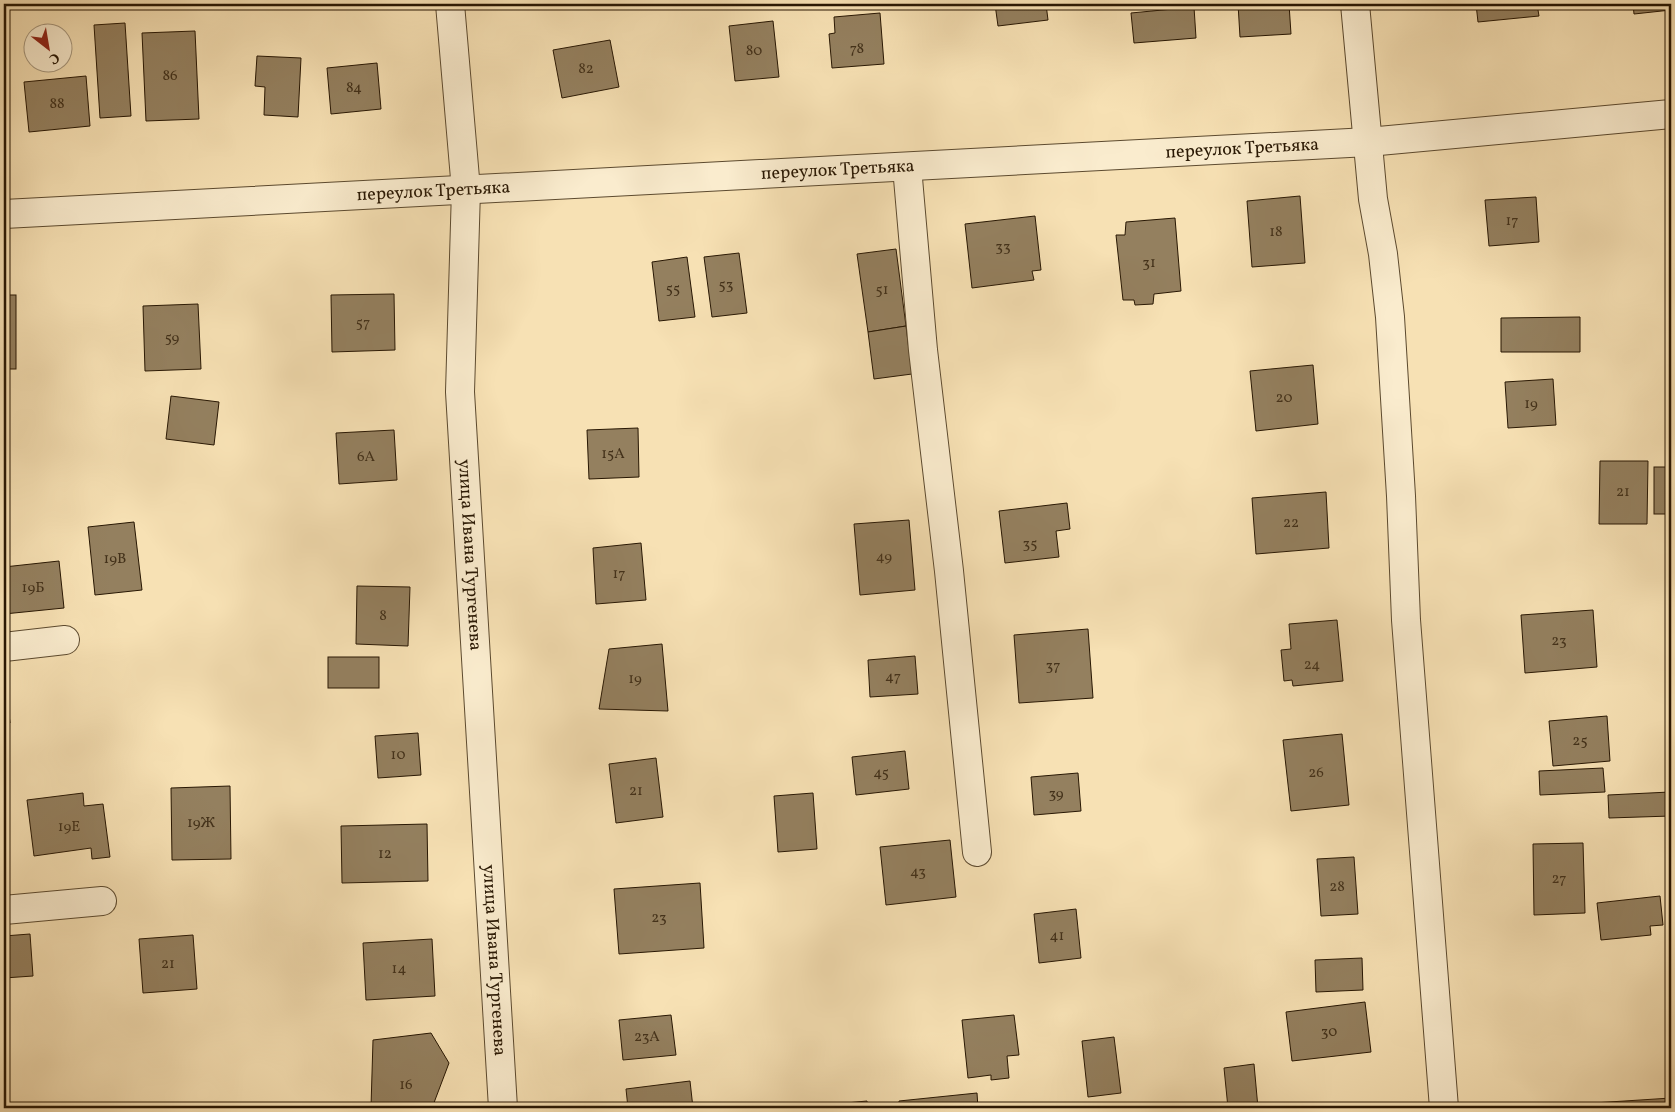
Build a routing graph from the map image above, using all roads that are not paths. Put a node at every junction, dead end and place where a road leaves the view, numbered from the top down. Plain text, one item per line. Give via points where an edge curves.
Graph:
1 (450, 4) edge
2 (1355, 4) edge
3 (1671, 114) edge
4 (1368, 142) junction
5 (907, 167) junction
6 (466, 190) junction
7 (4, 214) edge
8 (65, 640) dead end
9 (4, 647) edge
10 (977, 852) dead end
11 (102, 901) dead end
12 (4, 910) edge
13 (503, 1108) edge
14 (1444, 1108) edge

1 - 6 street, улица Ивана Тургенева
2 - 4 street
3 - 4 street, переулок Третьяка
4 - 5 street, переулок Третьяка
4 - 14 street via 1390,318 1406,620
5 - 6 street, переулок Третьяка
5 - 10 street via 923,350
6 - 7 street, переулок Третьяка
6 - 13 street, улица Ивана Тургенева via 460,392
8 - 9 street
11 - 12 street

